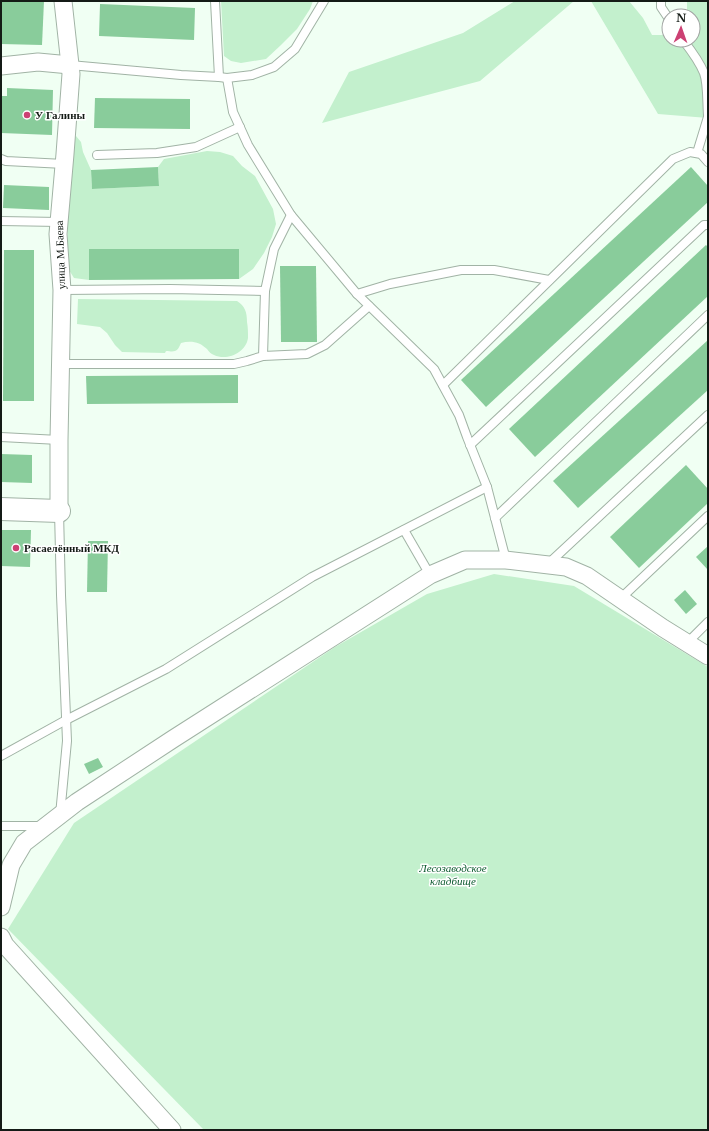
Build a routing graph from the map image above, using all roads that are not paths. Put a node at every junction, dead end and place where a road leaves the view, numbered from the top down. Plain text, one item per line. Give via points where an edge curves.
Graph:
1 (63, 1) edge
2 (215, 1) edge
3 (324, 1) edge
4 (689, 48) edge
5 (70, 65) junction
6 (1, 66) edge
7 (223, 78) junction
8 (708, 116) edge
9 (240, 127) junction
10 (697, 153) junction
11 (97, 154) dead end
12 (1, 159) edge
13 (708, 162) edge
14 (64, 164) junction
15 (292, 215) junction
16 (1, 221) edge
17 (59, 222) junction
18 (708, 225) edge
19 (549, 280) junction
20 (62, 290) junction
21 (265, 290) junction
22 (357, 294) junction
23 (369, 306) junction
24 (708, 315) edge
25 (263, 356) junction
26 (60, 364) junction
27 (443, 385) junction
28 (708, 415) edge
29 (1, 437) edge
30 (59, 440) junction
31 (470, 445) junction
32 (487, 487) junction
33 (1, 509) edge
34 (59, 511) junction
35 (708, 516) edge
36 (495, 518) junction
37 (404, 530) junction
38 (506, 560) junction
39 (548, 564) junction
40 (430, 575) junction
41 (620, 599) junction
42 (708, 622) edge
43 (687, 643) junction
44 (708, 656) edge
45 (66, 720) junction
46 (1, 756) edge
47 (53, 821) junction
48 (1, 826) edge
49 (1, 906) edge
50 (1, 937) edge
51 (172, 1130) edge

1 - 5 street, улица М.Баева
2 - 7 lane
3 - 7 lane via 295,49 274,67 252,75
4 - 8 lane via 704,73
5 - 6 street via 38,62
5 - 7 lane
5 - 14 street, улица М.Баева
7 - 9 lane
8 - 10 lane
9 - 11 lane via 196,147 157,153
9 - 15 lane via 248,145
10 - 13 lane
10 - 19 lane via 690,152 673,159
12 - 14 lane
14 - 17 street, улица М.Баева
15 - 21 lane via 274,249
15 - 22 lane
16 - 17 lane
17 - 20 street, улица М.Баева
18 - 31 lane via 704,224
19 - 22 lane via 494,270 461,270 390,284
19 - 27 lane
20 - 21 lane
20 - 26 street, улица М.Баева
21 - 25 lane
22 - 23 lane
23 - 25 lane via 325,344 307,354
23 - 27 lane via 434,369
24 - 36 lane
25 - 26 lane via 234,364
26 - 30 street, улица М.Баева
27 - 31 lane via 459,415
28 - 39 lane
29 - 30 lane
30 - 34 street, улица М.Баева
31 - 32 lane
32 - 36 lane
32 - 37 lane
33 - 34 street
34 - 45 lane
35 - 41 lane
36 - 38 lane
37 - 40 lane
37 - 45 lane via 312,577 166,669
38 - 39 street
38 - 40 street via 465,560
39 - 41 street via 566,567 587,576
40 - 47 street via 173,739 77,802
41 - 43 street
42 - 43 lane
43 - 44 street
45 - 46 lane
45 - 47 lane via 67,741
47 - 48 lane
47 - 49 street via 24,843 11,865
50 - 51 street via 5,945

